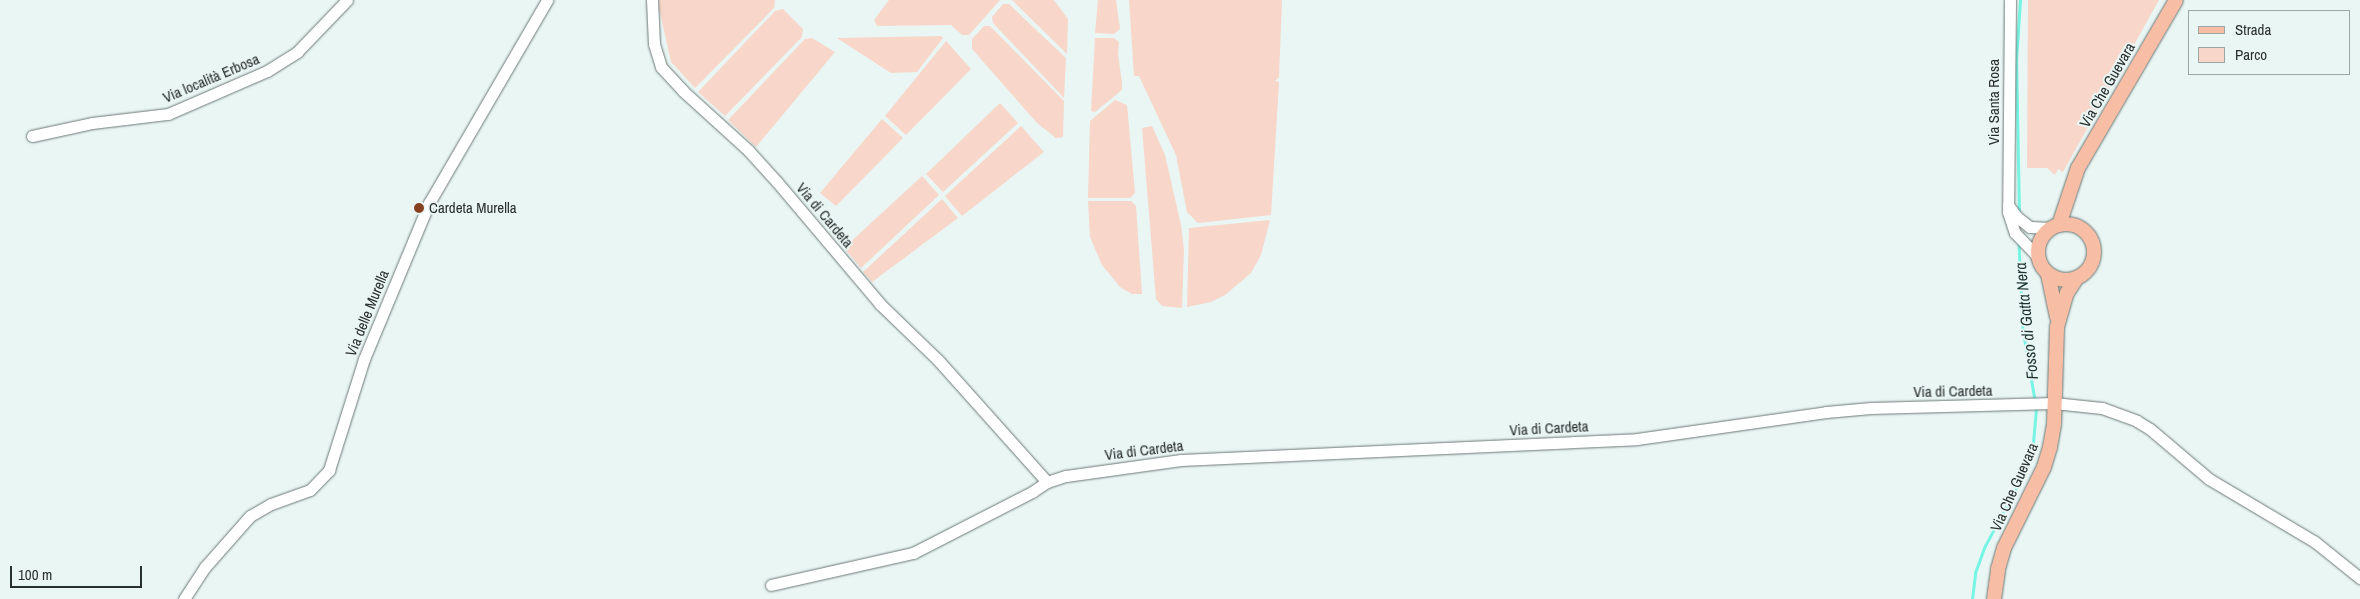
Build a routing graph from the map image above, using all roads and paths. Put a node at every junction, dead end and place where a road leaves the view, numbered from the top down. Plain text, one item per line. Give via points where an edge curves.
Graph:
1 (347, 0) edge
2 (547, 0) edge
3 (652, 0) edge
4 (2010, 0) edge
5 (2176, 0) edge
6 (32, 136) dead end
7 (2072, 188) junction
8 (2008, 205) junction
9 (2055, 226) junction
10 (2085, 230) junction
11 (2038, 257) junction
12 (2048, 274) junction
13 (2076, 279) junction
14 (2057, 327) junction
15 (2042, 403) junction
16 (1047, 482) junction
17 (2360, 578) edge
18 (771, 586) dead end
19 (184, 599) edge
20 (1994, 599) edge

1 - 6 street, Via località Erbosa via 297,52 267,71 168,114 92,123
2 - 19 street, Via delle Murella via 429,203 364,359 329,470 310,490 250,516 206,567
3 - 16 street, Via di Cardeta via 654,44 661,67 748,150 880,304 938,360
4 - 8 street, Via Santa Rosa
5 - 7 main road, Via Che Guevara via 2080,164
7 - 9 main road, Via Che Guevara
7 - 10 main road, Via Che Guevara via 2074,209
8 - 9 street via 2033,228
8 - 11 street, Via Santa Rosa via 2009,220 2015,233
9 - 10 main road via 2070,224
9 - 11 main road via 2040,240
10 - 13 main road via 2093,241 2095,255 2090,268
11 - 12 main road
12 - 13 main road via 2059,279
12 - 14 main road, Via Che Guevara via 2056,306
13 - 14 main road, Via Che Guevara via 2067,293
14 - 15 main road, Via Che Guevara
15 - 16 street, Via di Cardeta via 1826,412 1638,439 1181,460 1066,476
15 - 17 street, Via di Cardeta via 2102,408 2137,422 2196,470 2315,542
15 - 20 main road, Via Che Guevara via 2053,432 2048,454 2004,548
16 - 18 street, Via di Cardeta via 913,553

